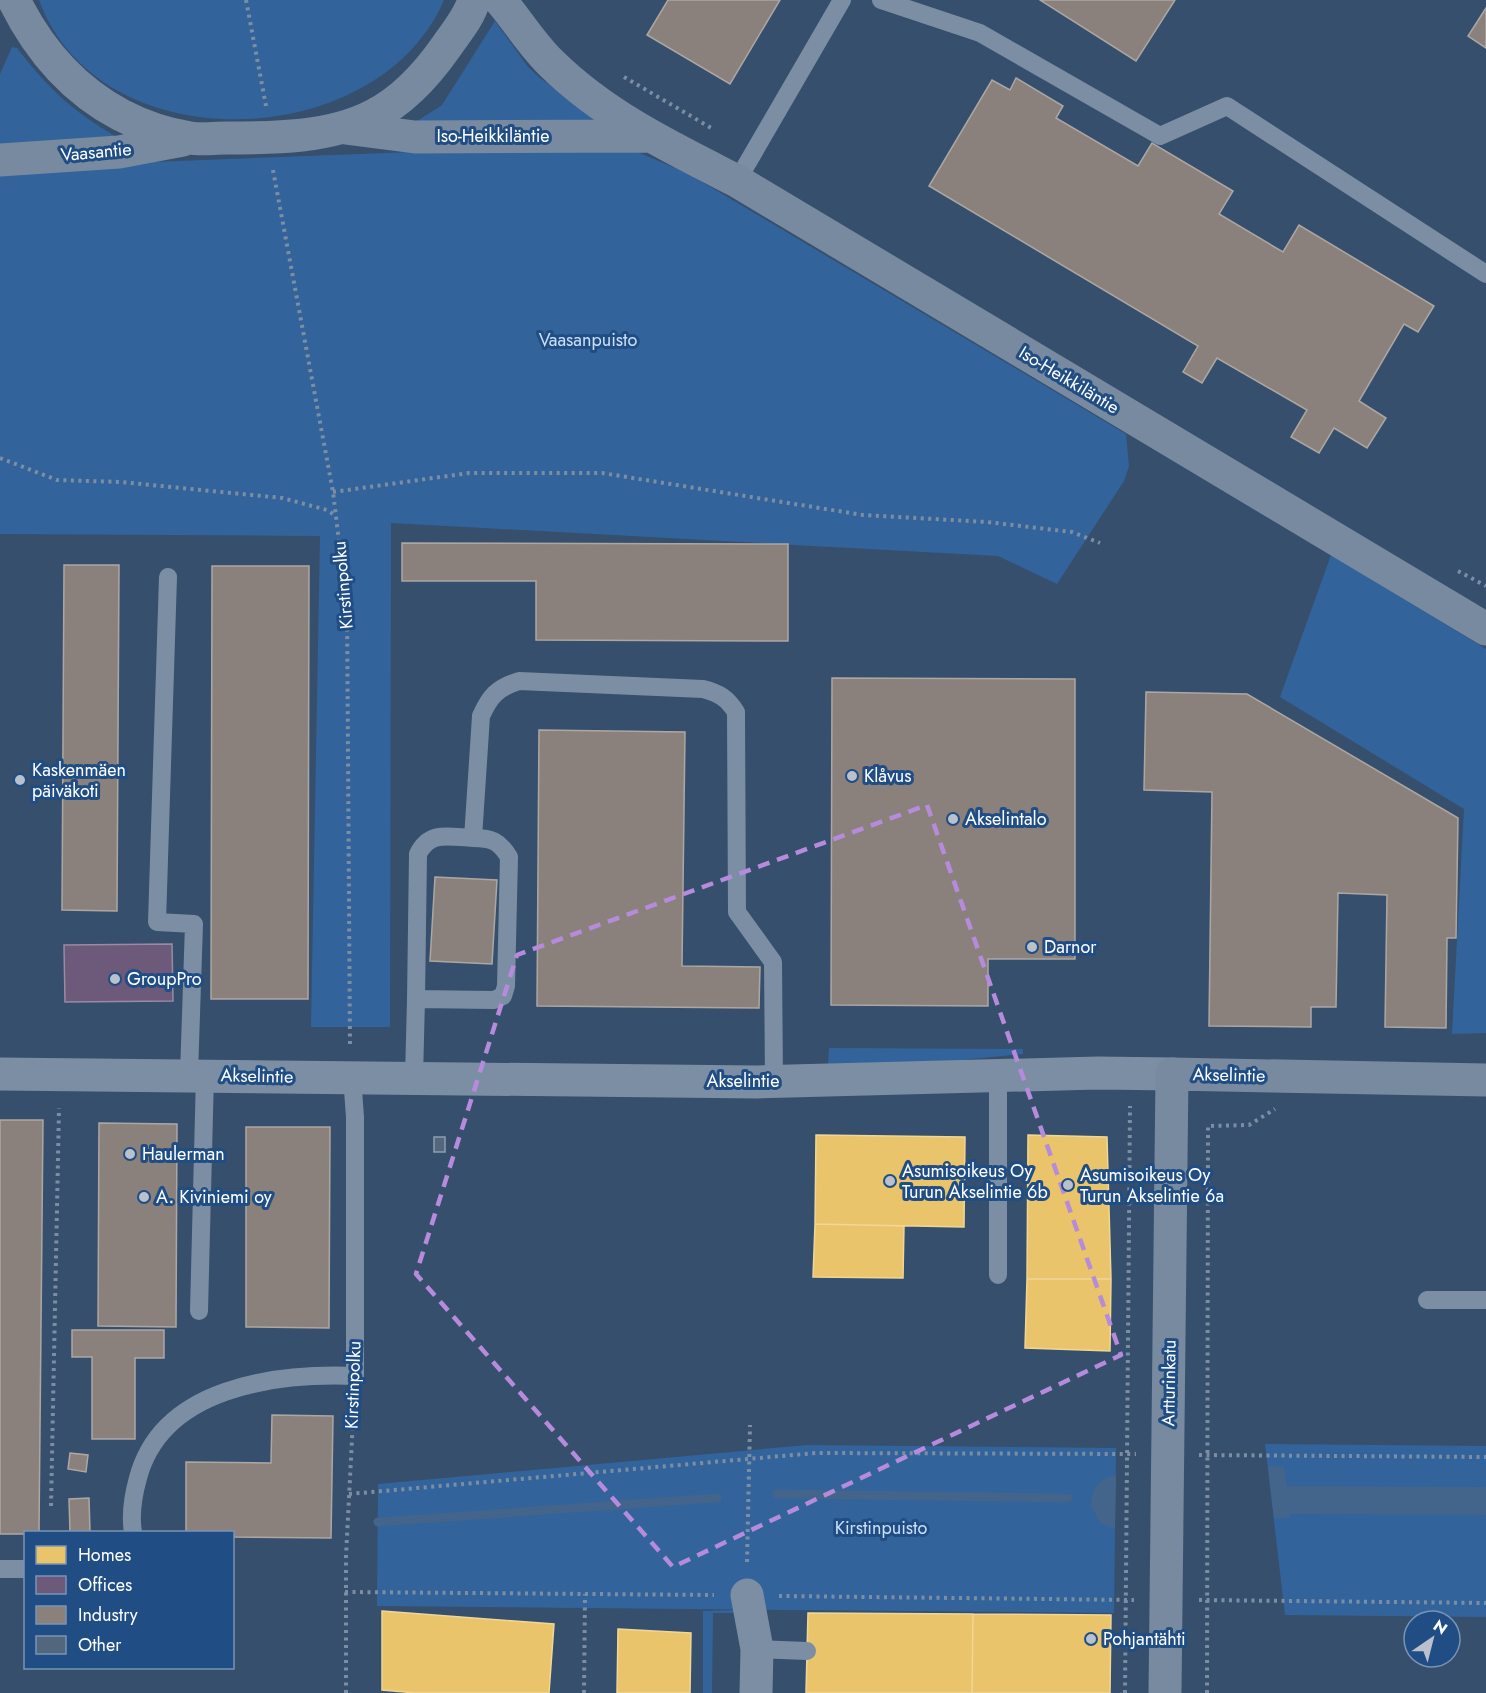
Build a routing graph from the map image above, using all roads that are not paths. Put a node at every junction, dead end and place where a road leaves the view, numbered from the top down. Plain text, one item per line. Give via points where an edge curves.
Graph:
1 (9, 0) edge
2 (14, 0) edge
3 (474, 0) edge
4 (500, 0) edge
5 (842, 0) edge
6 (881, 0) edge
7 (0, 24) edge
8 (338, 128) junction
9 (649, 136) junction
10 (192, 138) junction
11 (0, 160) edge
12 (737, 182) junction
13 (1486, 274) edge
14 (168, 577) dead end
15 (1486, 629) edge
16 (473, 838) junction
17 (416, 999) junction
18 (0, 1074) edge
19 (1172, 1074) junction
20 (197, 1075) junction
21 (998, 1075) junction
22 (352, 1077) junction
23 (414, 1078) junction
24 (1486, 1080) edge
25 (774, 1081) junction
26 (998, 1275) dead end
27 (1427, 1300) dead end
28 (1486, 1300) edge
29 (199, 1311) dead end
30 (133, 1531) edge
31 (0, 1569) edge
32 (24, 1569) edge
33 (747, 1595) road end
34 (757, 1649) junction
35 (807, 1651) dead end
36 (756, 1693) edge
37 (1166, 1693) edge

1 - 7 street
2 - 10 street via 35,39 73,83 122,116
3 - 8 street via 456,33 409,90 372,116
4 - 9 street, Iso-Heikkiläntie via 552,64
5 - 12 lane
6 - 13 lane via 980,33 1160,136 1227,106
8 - 9 street, Iso-Heikkiläntie via 415,136
8 - 10 street via 272,138
9 - 12 street, Iso-Heikkiläntie
10 - 11 street, Vaasantie via 119,152
12 - 15 street, Iso-Heikkiläntie
14 - 20 lane via 157,922 194,924
16 - 17 lane via 434,837 425,842 418,854
16 - 17 lane via 491,838 509,858 507,986 502,996 494,1000
16 - 25 lane via 481,716 489,698 501,687 519,681 703,688 719,693 736,712 737,912 773,962
17 - 23 lane
18 - 20 street, Akselintie
19 - 21 street, Akselintie
19 - 24 street, Akselintie
19 - 37 street, Artturinkatu
20 - 22 street, Akselintie
20 - 29 lane
21 - 25 street, Akselintie
21 - 26 lane
22 - 23 street, Akselintie
22 - 30 lane, Kirstinpolku via 355,1376 288,1376 234,1388 182,1414 163,1428 142,1460 134,1494
23 - 25 street, Akselintie
27 - 28 lane
31 - 32 lane
33 - 34 street
34 - 35 lane
34 - 36 street

